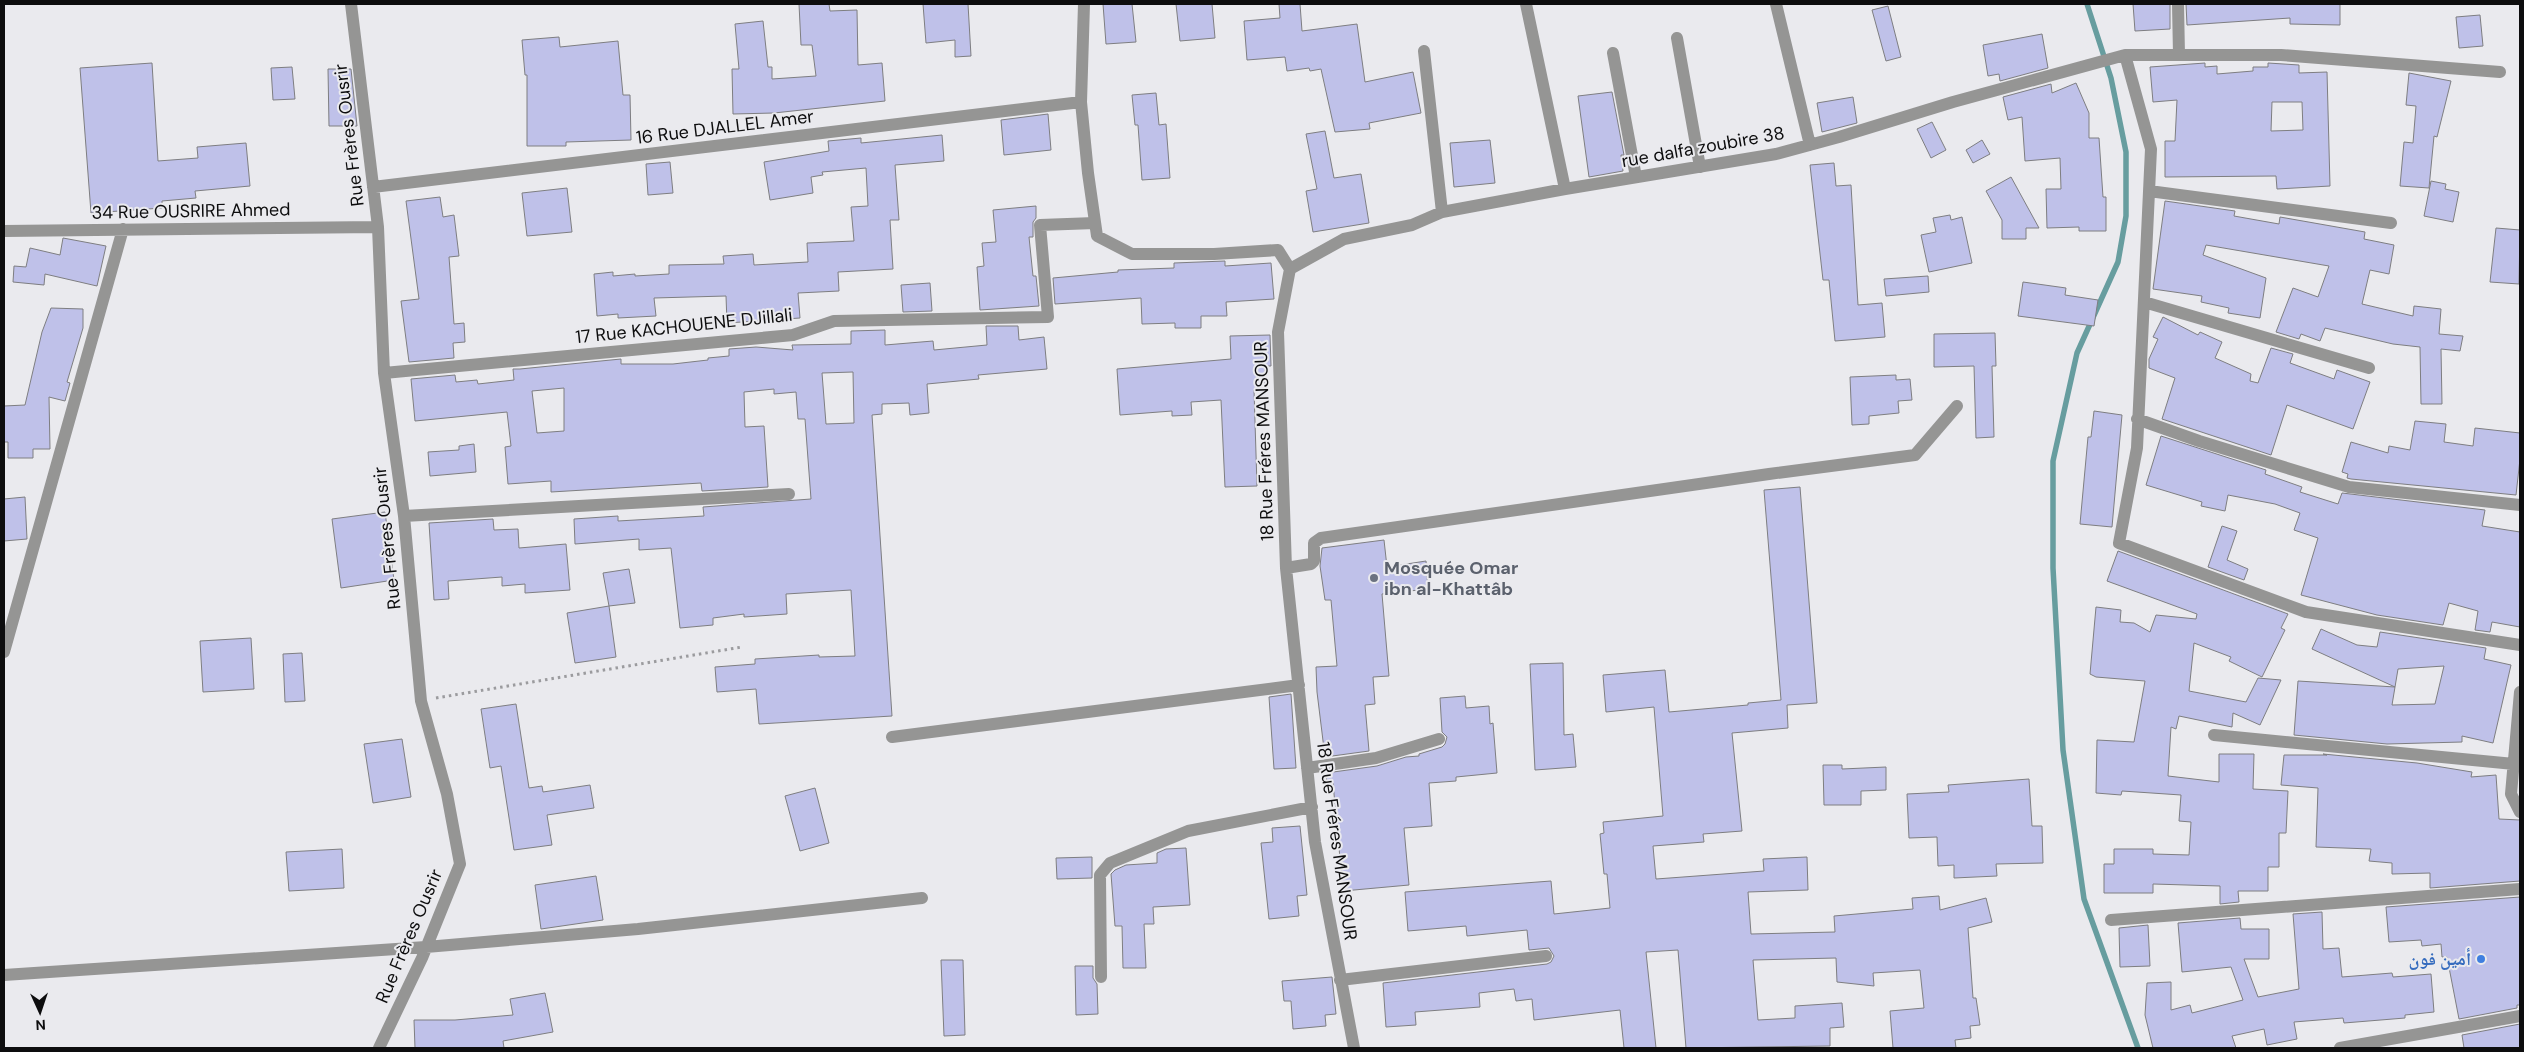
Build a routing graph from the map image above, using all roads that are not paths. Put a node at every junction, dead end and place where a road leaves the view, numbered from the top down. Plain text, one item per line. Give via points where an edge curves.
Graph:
1 (351, 4) edge
2 (1084, 4) edge
3 (1526, 4) edge
4 (1776, 4) edge
5 (2178, 4) edge
6 (1677, 38) dead end
7 (1424, 51) dead end
8 (1613, 53) dead end
9 (2125, 55) junction
10 (2179, 55) junction
11 (2500, 72) dead end
12 (1081, 102) junction
13 (1810, 145) junction
14 (1700, 167) junction
15 (1636, 177) junction
16 (373, 187) junction
17 (1565, 189) junction
18 (2149, 191) junction
19 (1442, 212) junction
20 (1095, 223) junction
21 (2391, 223) dead end
22 (378, 227) junction
23 (122, 229) junction
24 (4, 231) edge
25 (1290, 269) junction
26 (2144, 302) junction
27 (2370, 368) dead end
28 (384, 373) junction
29 (1957, 406) dead end
30 (2137, 419) junction
31 (789, 494) dead end
32 (2520, 504) edge
33 (404, 516) junction
34 (1286, 568) junction
35 (2520, 645) edge
36 (4, 652) edge
37 (1299, 685) junction
38 (2520, 692) edge
39 (2214, 735) dead end
40 (892, 737) dead end
41 (1439, 739) dead end
42 (2514, 764) junction
43 (1308, 768) junction
44 (1312, 807) junction
45 (2520, 812) edge
46 (2520, 889) edge
47 (922, 898) dead end
48 (2111, 920) dead end
49 (426, 947) junction
50 (1546, 956) dead end
51 (4, 974) edge
52 (1101, 977) dead end
53 (1340, 980) junction
54 (2520, 1016) edge
55 (379, 1048) edge
56 (1354, 1048) edge
57 (2340, 1048) edge

1 - 16 street, Rue Frères Ousrir
2 - 12 street
3 - 17 street
4 - 13 street
5 - 10 street
6 - 14 street
7 - 19 street
8 - 15 street
9 - 10 street, rue dalfa zoubire 38
9 - 13 street, rue dalfa zoubire 38
9 - 18 street via 2151,149
10 - 11 street, rue dalfa zoubire 38 via 2281,55
12 - 16 street, 16 Rue DJALLEL Amer
12 - 20 street
13 - 14 street, rue dalfa zoubire 38
14 - 15 street, rue dalfa zoubire 38
15 - 17 street, rue dalfa zoubire 38
16 - 22 street, Rue Frères Ousrir
17 - 19 street, rue dalfa zoubire 38
18 - 21 street
18 - 26 street
19 - 25 street, rue dalfa zoubire 38 via 1412,225 1344,239
20 - 25 street via 1097,236 1132,254 1278,250
20 - 28 street, 17 Rue KACHOUENE DJillali via 1040,226 1048,317 834,320 793,335
22 - 23 street, 34 Rue OUSRIRE Ahmed
22 - 28 street, Rue Frères Ousrir
23 - 24 street, 34 Rue OUSRIRE Ahmed
23 - 36 street
25 - 34 street, 18 Rue Fréres MANSOUR via 1278,332
26 - 27 street
26 - 30 street
28 - 33 street, Rue Frères Ousrir
29 - 34 street via 1915,455 1321,538 1314,543 1314,561 1311,564
30 - 32 street via 2349,487
30 - 35 street via 2137,448 2119,542 2306,612
31 - 33 street
33 - 49 street, Rue Frères Ousrir via 421,701 447,794 460,864
34 - 37 street, 18 Rue Fréres MANSOUR
37 - 40 street
37 - 43 street, 18 Rue Fréres MANSOUR
38 - 42 street
39 - 42 street
41 - 43 street via 1376,758
42 - 45 street via 2511,794
43 - 44 street, 18 Rue Fréres MANSOUR
44 - 52 street via 1188,831 1110,863 1100,875
44 - 53 street, 18 Rue Fréres MANSOUR via 1315,842
46 - 48 street
47 - 49 street via 638,929
49 - 51 street
49 - 55 street, Rue Frères Ousrir
50 - 53 street
53 - 56 street, 18 Rue Fréres MANSOUR
54 - 57 street

